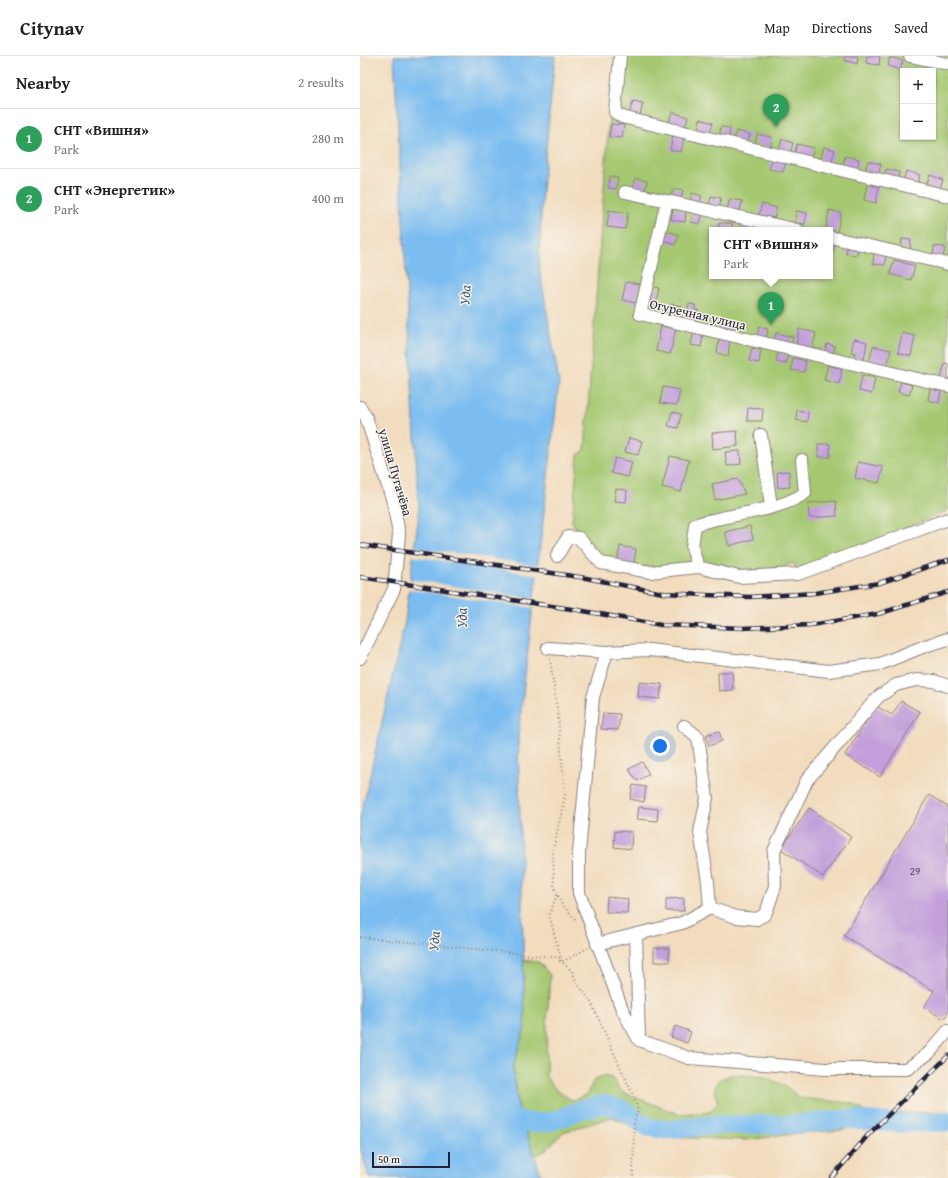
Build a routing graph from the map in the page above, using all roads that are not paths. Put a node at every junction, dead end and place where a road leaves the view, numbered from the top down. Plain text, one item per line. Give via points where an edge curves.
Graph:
1 (620, 56) edge
2 (910, 56) edge
3 (948, 64) edge
4 (625, 192) dead end
5 (948, 196) edge
6 (667, 201) junction
7 (784, 227) edge
8 (833, 238) edge
9 (948, 264) edge
10 (948, 386) edge
11 (360, 407) edge
12 (761, 435) dead end
13 (802, 460) dead end
14 (771, 506) junction
15 (948, 519) edge
16 (557, 556) dead end
17 (698, 568) junction
18 (948, 639) edge
19 (548, 648) road end
20 (607, 652) junction
21 (360, 658) edge
22 (948, 686) edge
23 (684, 726) dead end
24 (710, 908) junction
25 (636, 934) junction
26 (597, 944) junction
27 (948, 1031) edge
28 (639, 1040) junction

1 - 5 street via 614,112 622,117
2 - 3 street
4 - 6 street
6 - 7 street
6 - 10 street, Огуречная улица via 640,314
8 - 9 street
11 - 21 street, улица Пугачёва via 366,417 393,502 399,534 394,589
12 - 14 street
13 - 14 street via 805,493 793,501
14 - 17 street via 695,525 692,547
15 - 17 street via 798,574 739,577
16 - 17 street via 568,538 579,538 601,563 650,572
18 - 20 street via 880,664 829,671 649,650
19 - 20 street
20 - 26 street via 593,697 580,853 579,893
22 - 24 street via 934,681 916,680 896,685 878,697 807,780 774,851 775,886 764,915 757,919 736,917
23 - 24 street via 698,738 708,798 700,832
24 - 25 street via 682,923
25 - 26 street
25 - 28 street
26 - 28 street via 622,1009
27 - 28 street via 929,1053 907,1069 825,1069 688,1058

